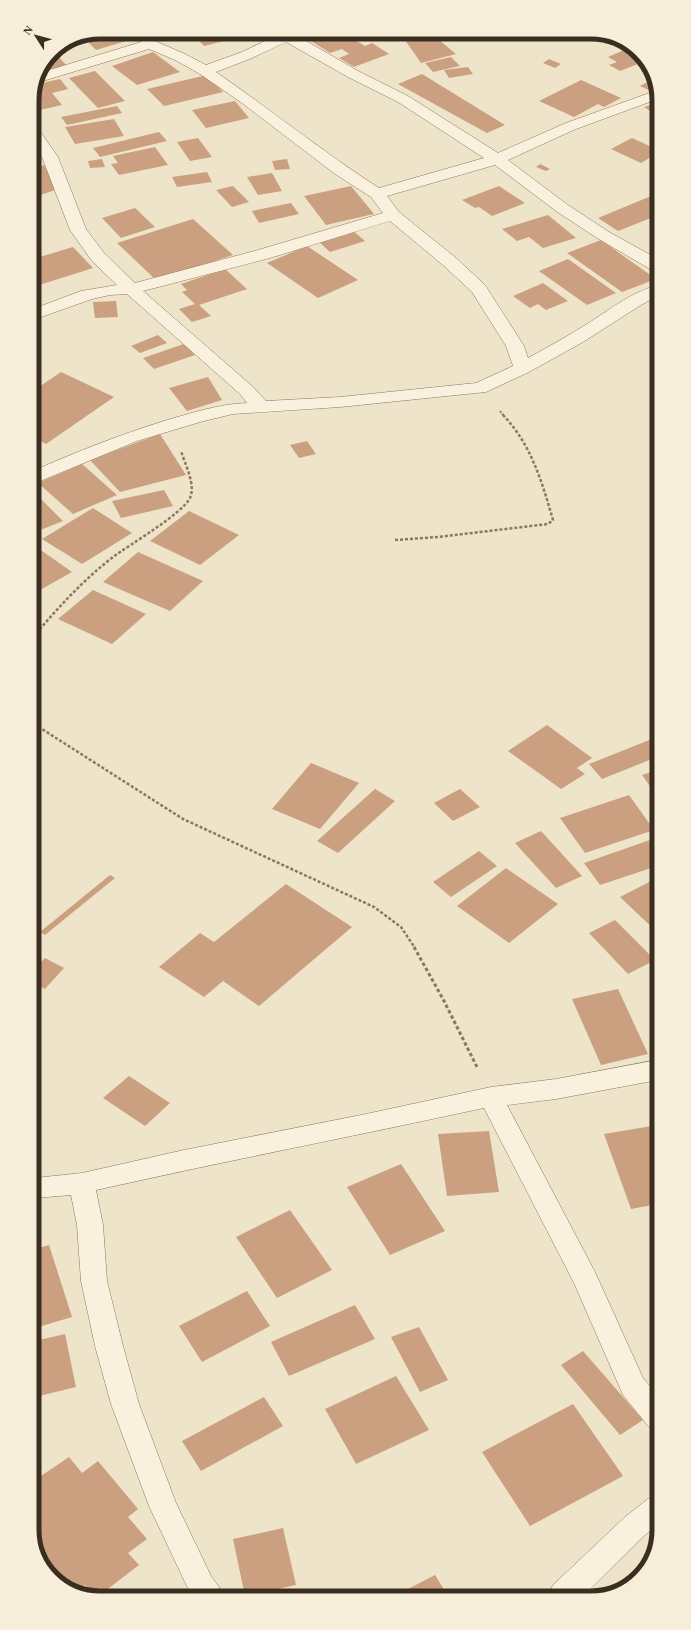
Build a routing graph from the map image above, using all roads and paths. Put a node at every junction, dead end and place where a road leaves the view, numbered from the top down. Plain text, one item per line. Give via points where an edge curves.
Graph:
1 (282, 39) edge
2 (293, 39) edge
3 (147, 40) edge
4 (205, 71) junction
5 (44, 76) edge
6 (652, 97) edge
7 (39, 140) edge
8 (497, 159) junction
9 (377, 194) junction
10 (393, 215) junction
11 (652, 263) edge
12 (132, 289) junction
13 (652, 293) edge
14 (39, 314) edge
15 (524, 368) junction
16 (480, 388) junction
17 (261, 407) junction
18 (172, 424) junction
19 (39, 475) edge
20 (395, 540) dead end
21 (39, 630) edge
22 (39, 727) edge
23 (652, 1071) edge
24 (491, 1097) junction
25 (82, 1183) junction
26 (39, 1188) edge
27 (652, 1409) edge
28 (652, 1513) edge
29 (205, 1591) edge
30 (567, 1591) edge

1 - 4 street
2 - 8 street via 353,74 403,99
3 - 4 street
3 - 5 street
4 - 9 street via 341,171
6 - 8 street via 571,126
7 - 12 street via 50,157 78,230 98,257
8 - 9 street
8 - 11 street via 562,208
9 - 10 street
10 - 12 street via 264,254
10 - 15 street via 478,289 515,346
12 - 14 street via 87,295
12 - 17 street via 246,390
13 - 15 street
15 - 16 street
16 - 17 street
16 - 20 path via 516,429 524,443 546,495 552,522 515,529
17 - 18 street via 233,409
18 - 19 street via 131,437
18 - 21 path via 192,486 190,498 177,512 112,558 66,598
22 - 24 path via 183,819 374,907 401,927 443,998
23 - 24 street via 556,1089
24 - 25 street
24 - 27 street via 586,1280 633,1386
25 - 26 street
25 - 29 street via 90,1225 94,1281 125,1404 163,1506
28 - 30 street

